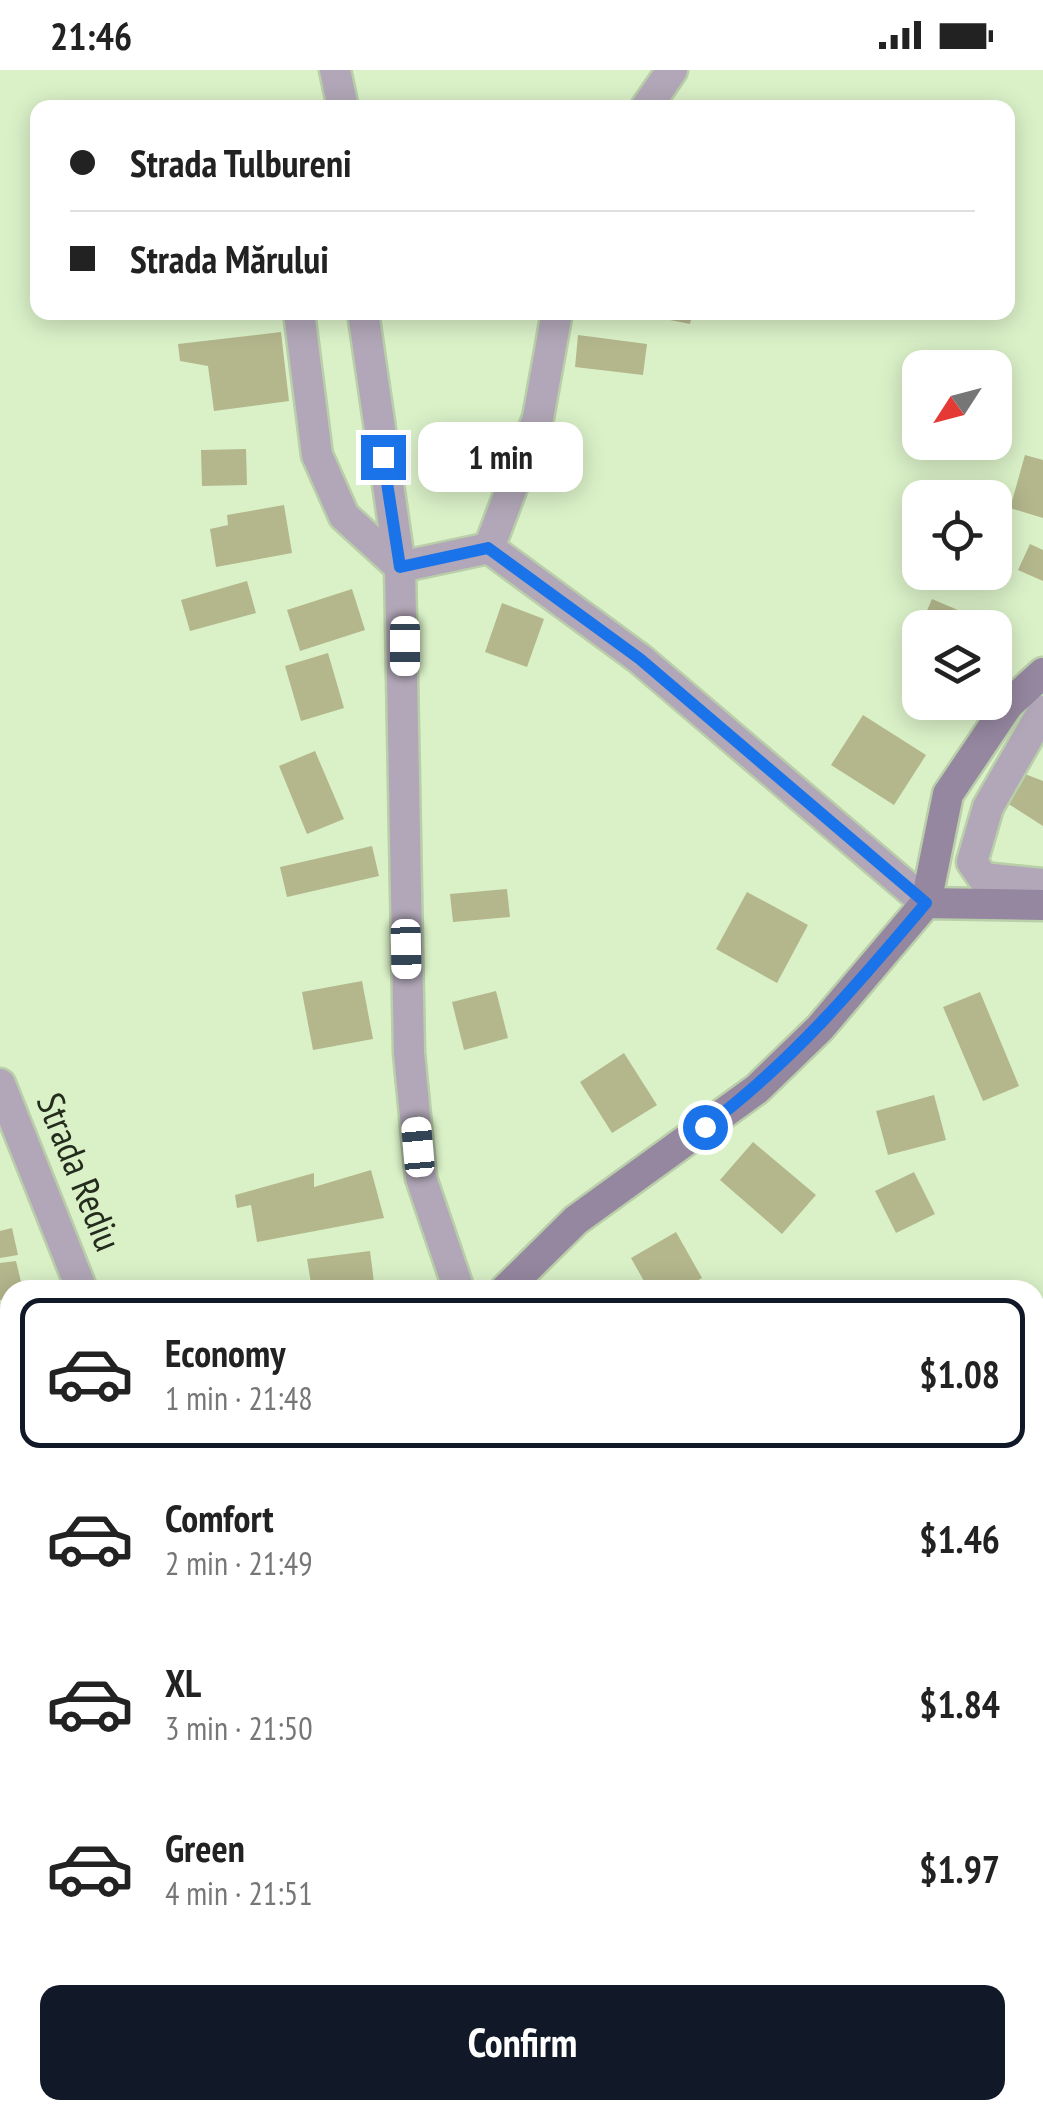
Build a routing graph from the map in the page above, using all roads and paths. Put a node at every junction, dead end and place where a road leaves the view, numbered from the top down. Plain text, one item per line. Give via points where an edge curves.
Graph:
1 (335, 70) edge
2 (672, 70) edge
3 (341, 100) edge
4 (651, 100) edge
5 (301, 320) edge
6 (364, 320) edge
7 (555, 320) edge
8 (488, 548) junction
9 (400, 567) junction
10 (1043, 673) edge
11 (1043, 711) edge
12 (1043, 884) edge
13 (926, 903) junction
14 (1043, 905) edge
15 (0, 1084) edge
16 (78, 1280) edge
17 (456, 1280) edge
18 (515, 1280) edge

1 - 3 street
2 - 4 street
5 - 9 street via 317,455 344,516
6 - 9 street
7 - 8 street via 538,418
8 - 9 street
8 - 13 street via 640,659
9 - 17 street via 408,1053 421,1178
10 - 13 street via 1008,705 948,794
11 - 12 street via 988,807 972,862 983,878
13 - 14 street
13 - 18 street via 820,1028 757,1089 576,1220
15 - 16 street, Strada Rediu

